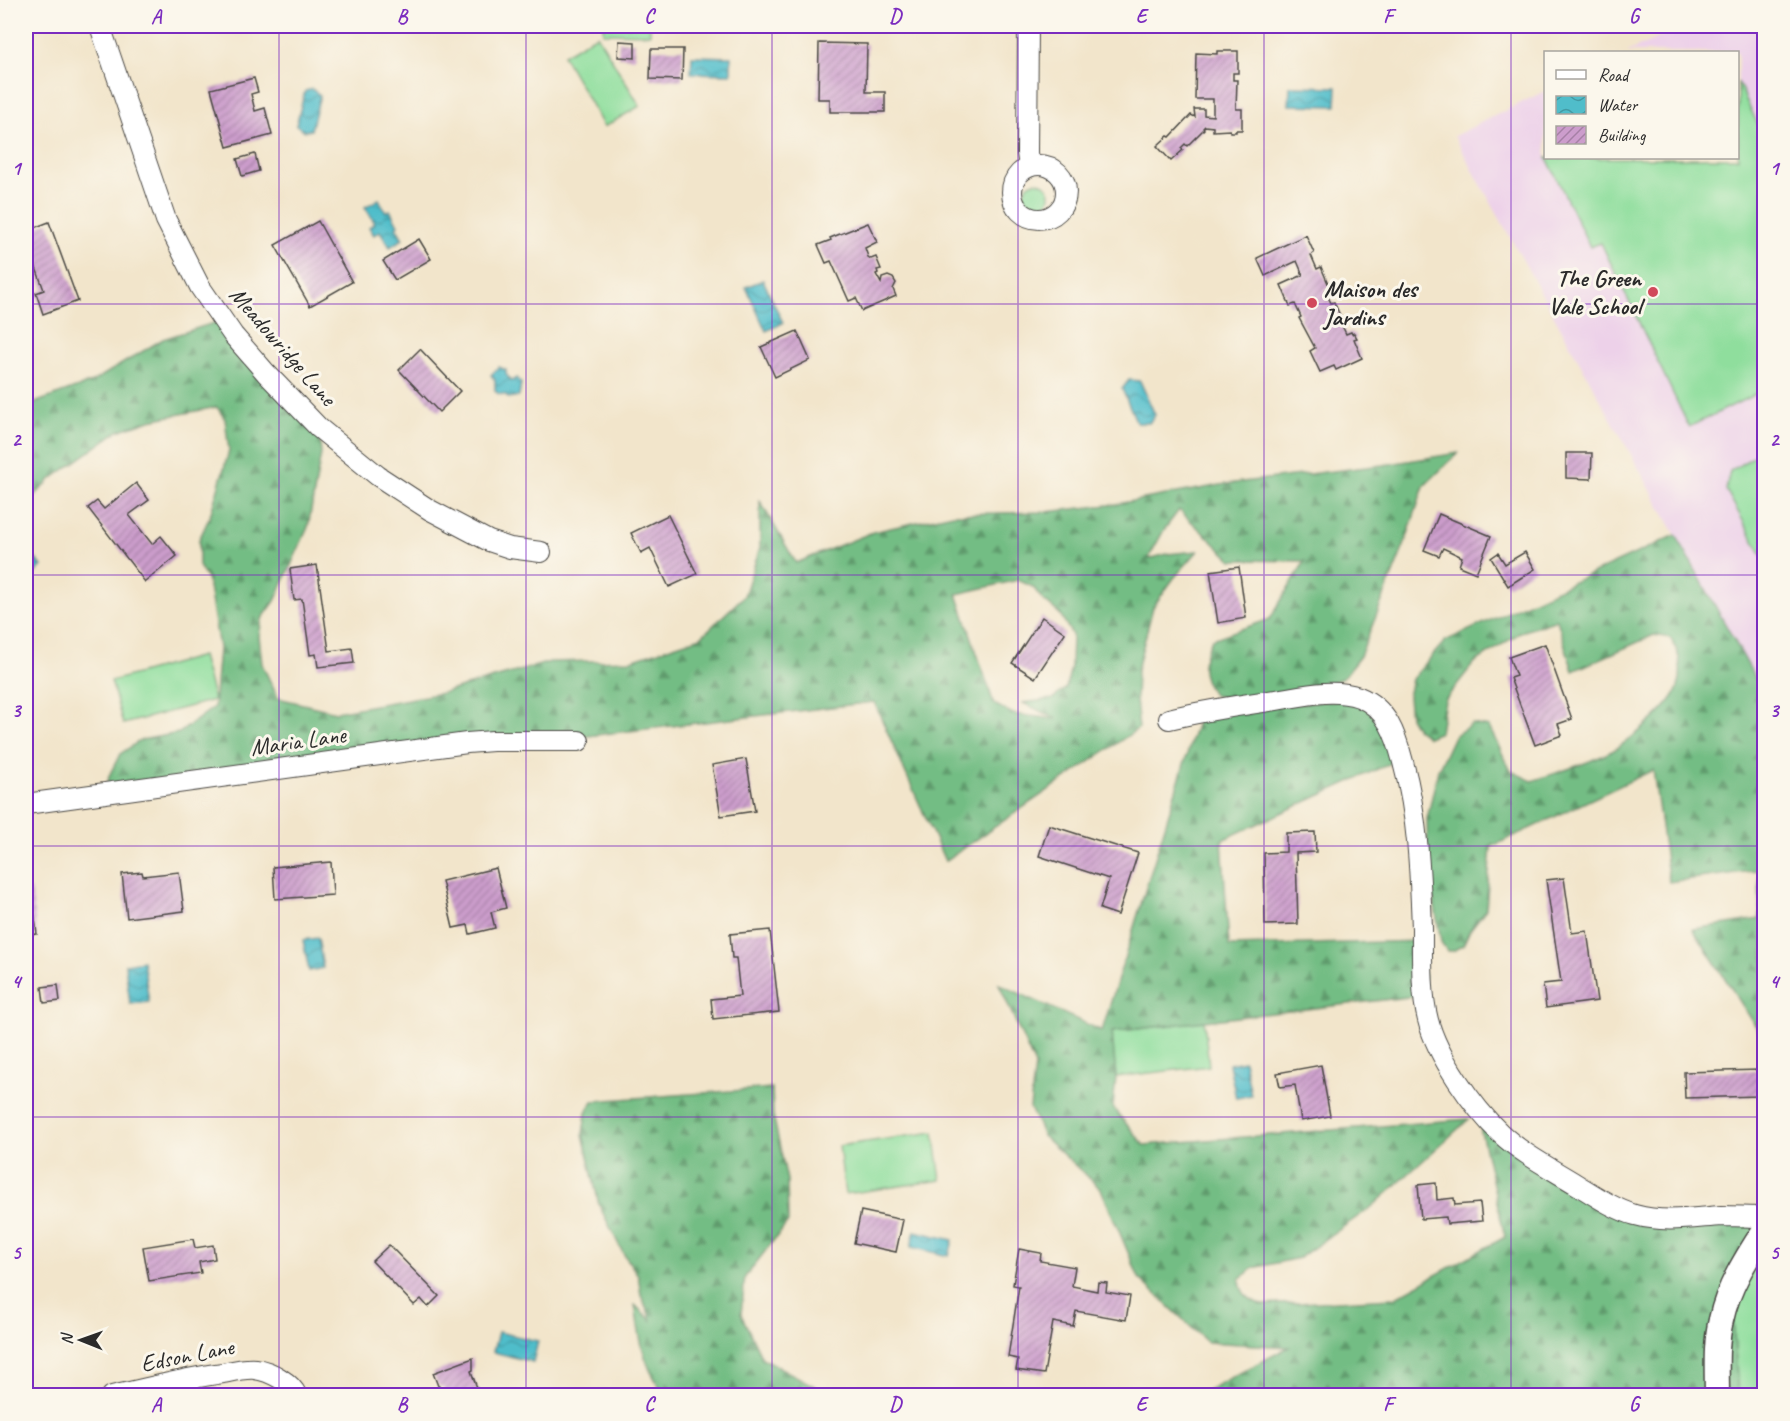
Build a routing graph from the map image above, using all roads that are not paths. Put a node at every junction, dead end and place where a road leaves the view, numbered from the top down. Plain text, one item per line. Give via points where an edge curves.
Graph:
1 (100, 26) edge
2 (1028, 26) edge
3 (1029, 166) dead end
4 (541, 552) dead end
5 (1169, 718) dead end
6 (579, 741) dead end
7 (26, 804) edge
8 (1764, 1217) edge
9 (1764, 1231) edge
10 (112, 1395) edge
11 (297, 1395) edge
12 (1718, 1395) edge

1 - 4 street, Meadowridge Lane via 166,220 200,286 233,335 319,428 378,476 430,510 489,541
2 - 3 street
5 - 8 street via 1323,693 1345,693 1375,706 1395,735 1412,795 1420,855 1427,1019 1445,1060 1475,1105 1501,1134 1538,1160 1606,1203 1634,1215 1669,1221
6 - 7 street, Maria Lane via 467,743
9 - 12 street via 1731,1287 1720,1321
10 - 11 street, Edson Lane via 248,1369 276,1376

